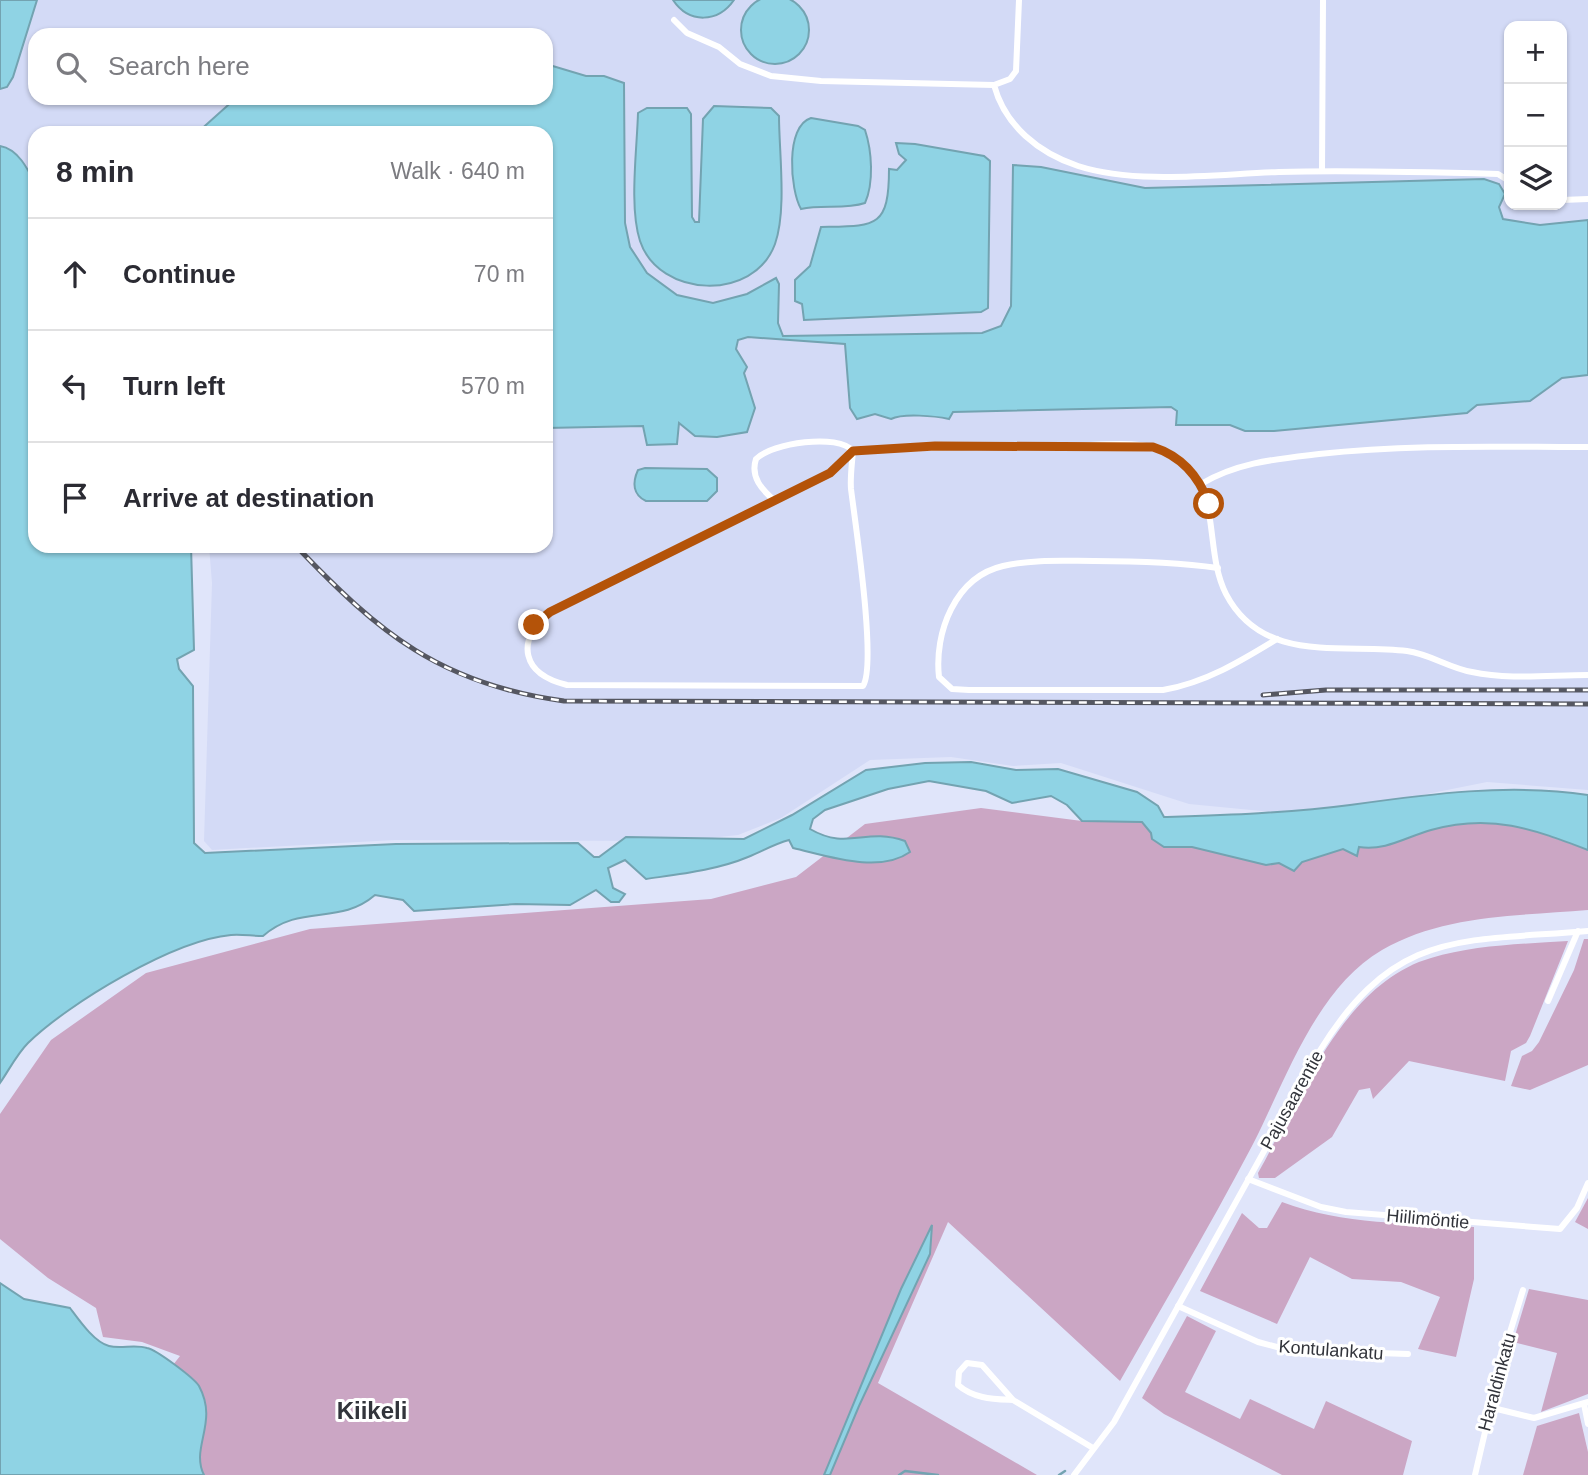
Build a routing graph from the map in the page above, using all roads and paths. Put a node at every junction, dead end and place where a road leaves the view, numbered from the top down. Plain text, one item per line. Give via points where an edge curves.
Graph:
1 (1019, 0) edge
2 (1323, 0) edge
3 (674, 20) dead end
4 (994, 85) junction
5 (1322, 171) junction
6 (1504, 178) edge
7 (1588, 199) edge
8 (1567, 200) edge
9 (1588, 447) edge
10 (853, 451) junction
11 (1200, 484) junction
12 (775, 500) junction
13 (1218, 568) junction
14 (1277, 639) junction
15 (1588, 675) edge
16 (1588, 931) edge
17 (1578, 932) junction
18 (1548, 1002) dead end
19 (1248, 1179) junction
20 (1588, 1183) edge
21 (1523, 1290) dead end
22 (1178, 1306) junction
23 (1408, 1354) dead end
24 (1013, 1400) junction
25 (1586, 1403) edge
26 (1493, 1408) junction
27 (1588, 1424) edge
28 (1093, 1448) junction
29 (1074, 1475) edge
30 (1475, 1475) edge

1 - 4 street via 1016,71 1010,79
2 - 5 street
3 - 4 street via 687,33 719,47 740,64 771,76
4 - 5 street via 1005,114 1028,139 1062,160 1101,173
5 - 6 street via 1498,174
7 - 8 street
9 - 11 street via 1375,448 1249,463
10 - 11 street via 935,446 1143,446 1175,457
10 - 12 street via 830,473
10 - 12 street via 832,441 765,451 756,459 754,470 762,489
10 - 12 street via 851,486 866,621 868,672 863,686 567,685 538,674 531,664 529,636 550,612
11 - 13 street via 1209,504
13 - 14 street via 1227,596 1239,612
13 - 14 street via 1169,561 1035,561 1000,567 975,581 945,617 939,636 939,677 952,689 969,690 1163,690 1183,687 1230,667
14 - 15 street via 1306,648 1408,651 1493,675
16 - 17 street, Pajusaarentie
17 - 18 street
17 - 19 street, Pajusaarentie via 1454,944 1424,951 1382,974 1338,1021
19 - 20 street, Hiilimöntie via 1346,1212 1560,1229 1577,1208
19 - 22 street, Pajusaarentie
21 - 26 street, Haraldinkatu
22 - 23 street, Kontulankatu via 1258,1342 1288,1350
22 - 28 street, Pajusaarentie via 1114,1423
24 - 24 street via 982,1365 967,1363 959,1372 958,1385 971,1394
24 - 28 street
25 - 26 street via 1534,1418
25 - 27 street
26 - 30 street, Haraldinkatu
28 - 29 street, Pajusaarentie

